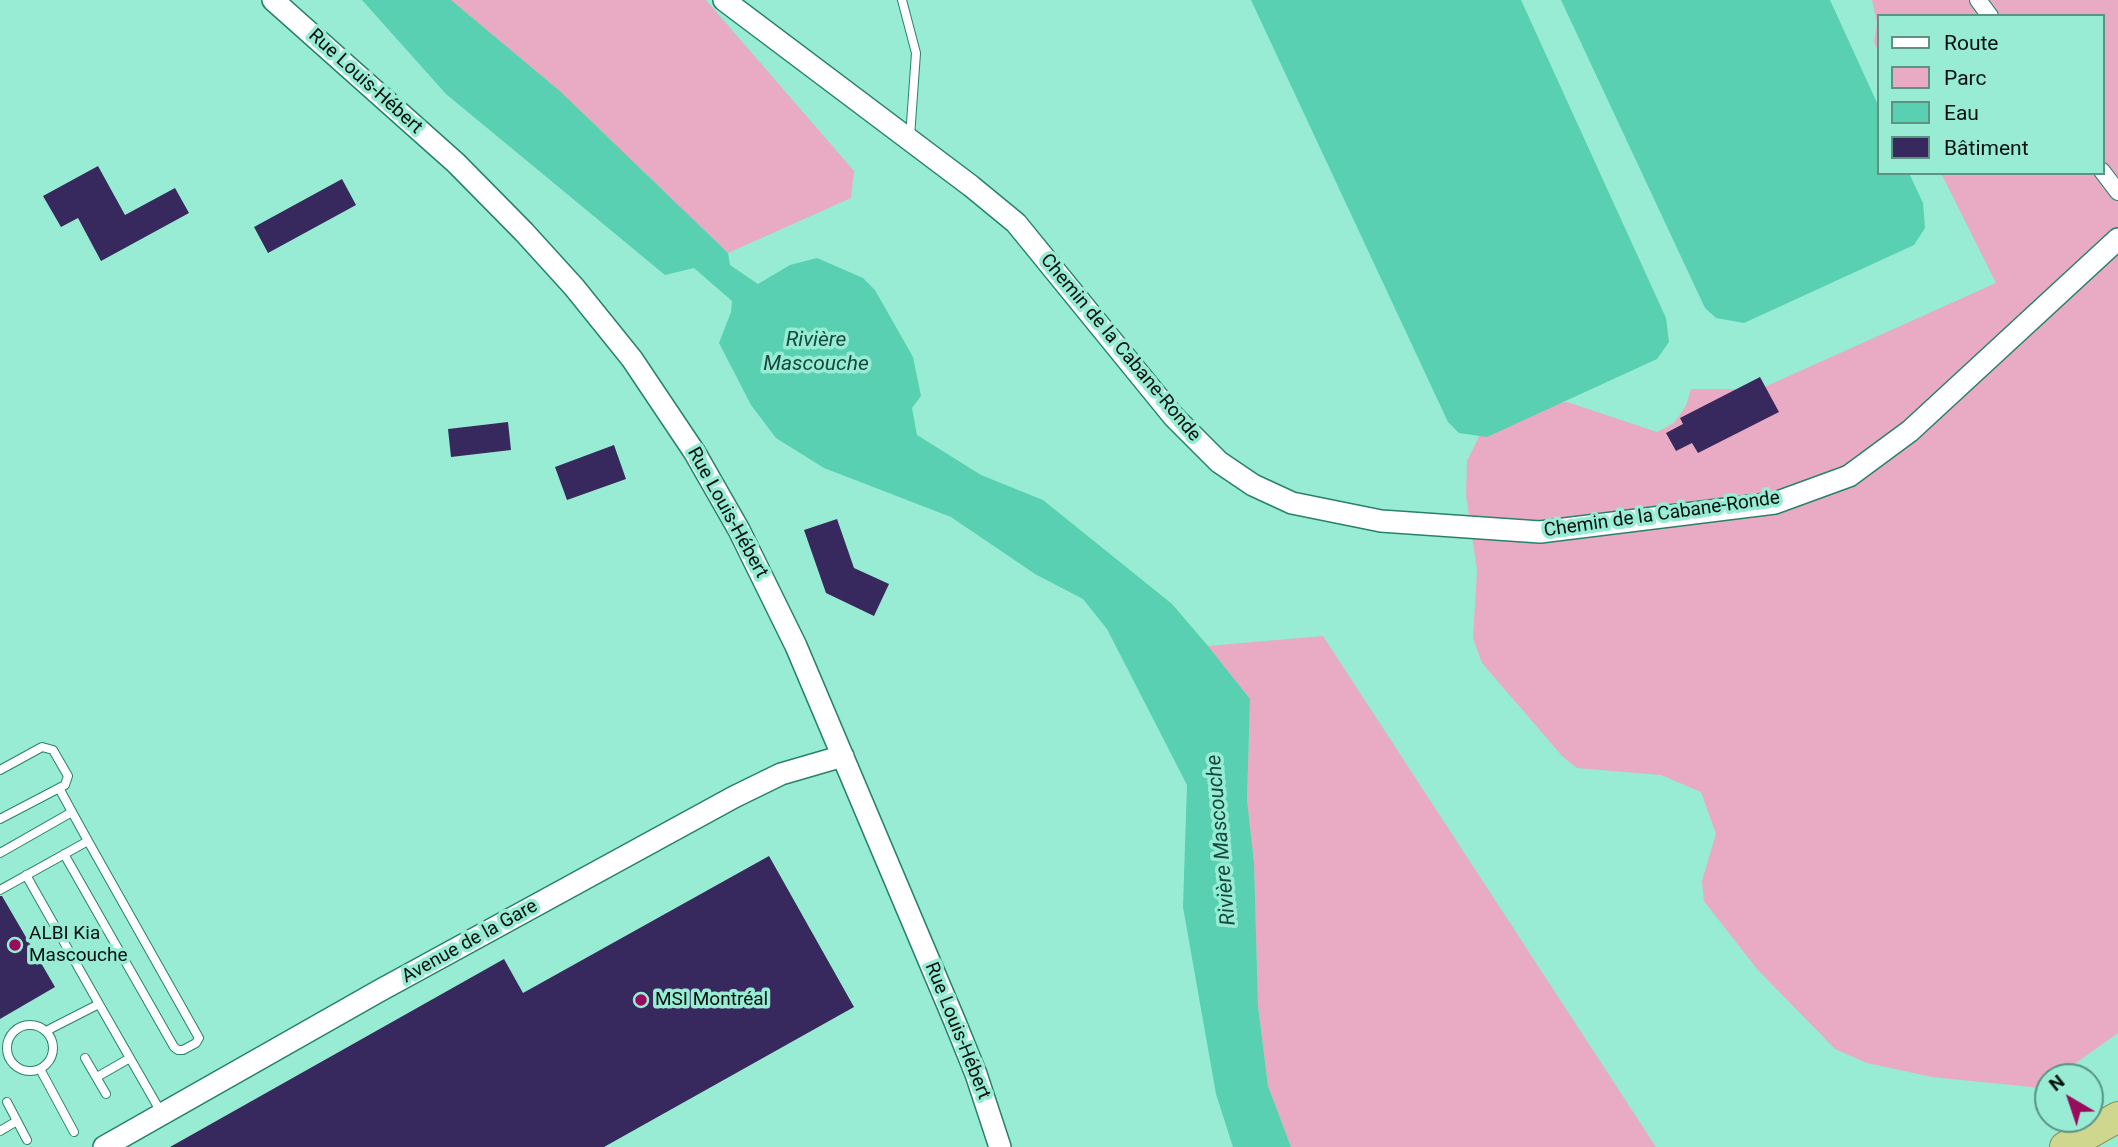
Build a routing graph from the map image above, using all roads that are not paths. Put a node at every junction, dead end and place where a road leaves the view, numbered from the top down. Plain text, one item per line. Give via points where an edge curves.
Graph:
1 (273, 0) edge
2 (724, 0) edge
3 (901, 0) edge
4 (910, 139) junction
5 (2104, 174) edge
6 (2118, 192) edge
7 (2118, 239) edge
8 (843, 756) junction
9 (0, 770) edge
10 (59, 788) junction
11 (72, 812) junction
12 (0, 819) edge
13 (88, 841) junction
14 (0, 853) edge
15 (65, 854) junction
16 (26, 875) junction
17 (0, 890) edge
18 (99, 1004) junction
19 (46, 1031) junction
20 (4, 1049) edge
21 (85, 1058) dead end
22 (130, 1058) junction
23 (40, 1069) junction
24 (97, 1077) junction
25 (106, 1094) dead end
26 (7, 1102) dead end
27 (162, 1114) junction
28 (2118, 1117) edge
29 (17, 1121) junction
30 (0, 1131) edge
31 (74, 1132) dead end
32 (27, 1140) dead end
33 (104, 1147) edge
34 (1000, 1147) edge
35 (2065, 1147) edge

1 - 8 street, Rue Louis-Hébert via 490,197 574,287 632,359 729,510 777,604
2 - 4 street, Chemin de la Cabane-Ronde
3 - 4 lane via 916,53
4 - 7 street, Chemin de la Cabane-Ronde via 1016,223 1174,416 1219,462 1292,503 1381,521 1540,532 1775,503 1849,476 1910,431
5 - 6 street
8 - 27 street, Avenue de la Gare via 781,774 733,797
8 - 34 street, Rue Louis-Hébert via 959,1032
9 - 10 lane via 48,747 68,776
10 - 11 lane
10 - 12 lane
11 - 13 lane
11 - 14 lane
13 - 15 lane
13 - 15 lane via 199,1038 196,1043 183,1050 174,1047
15 - 16 lane
16 - 17 lane
16 - 18 lane
18 - 19 lane
18 - 22 lane
19 - 20 lane via 33,1025 19,1028
19 - 23 lane via 53,1052
20 - 23 lane via 18,1067
21 - 24 lane
22 - 24 lane
22 - 27 lane
23 - 31 lane
24 - 25 lane
26 - 29 lane
27 - 33 street, Avenue de la Gare
28 - 35 highway
29 - 30 lane
29 - 32 lane

